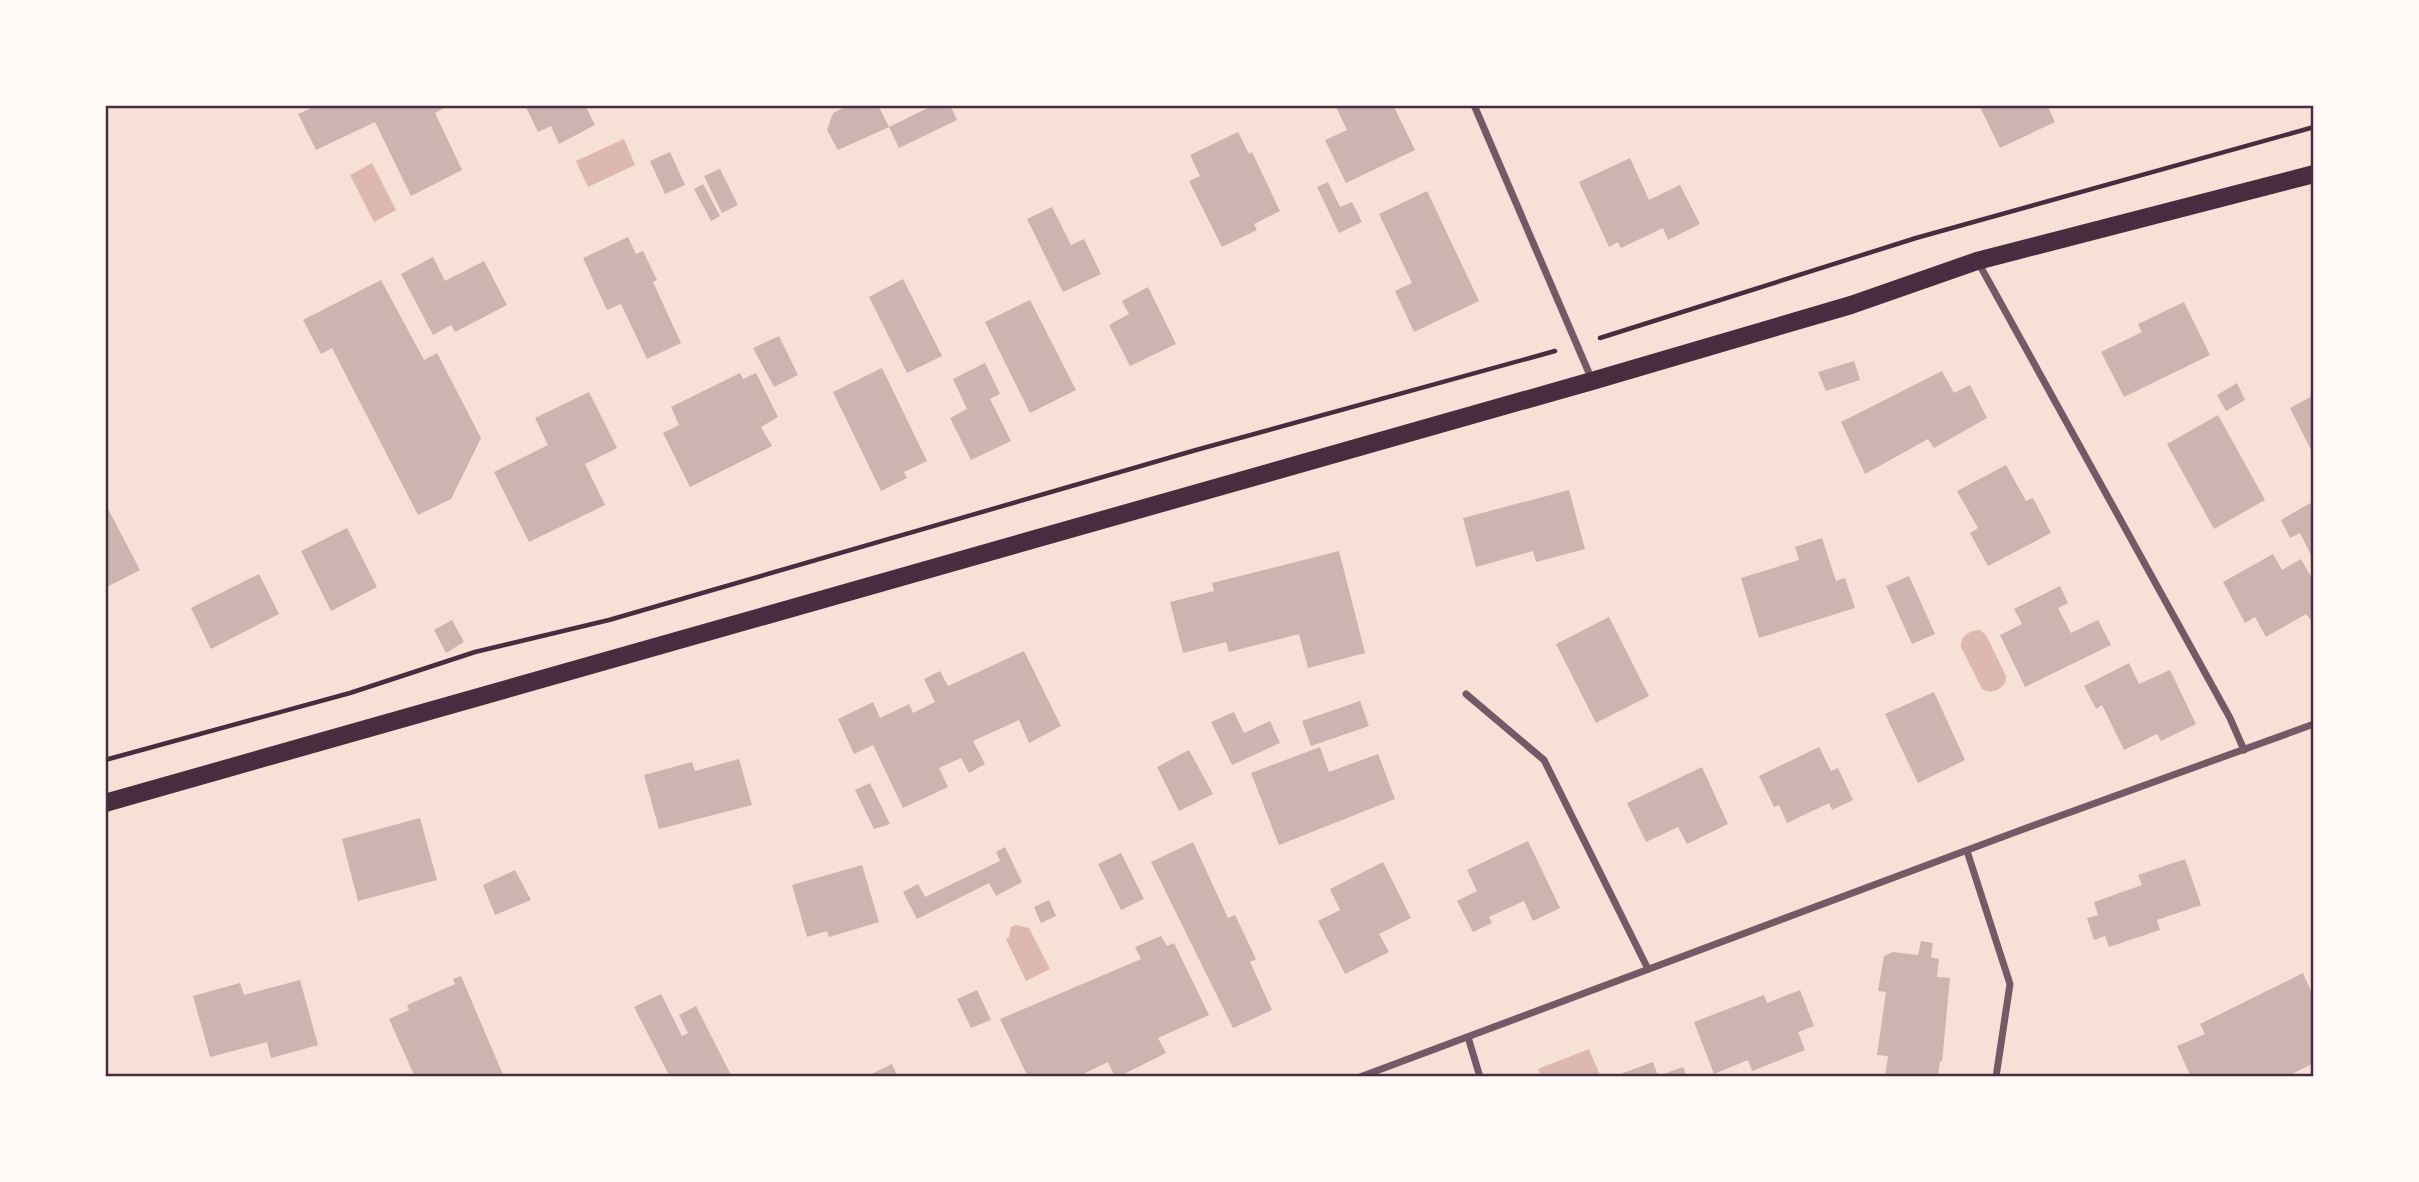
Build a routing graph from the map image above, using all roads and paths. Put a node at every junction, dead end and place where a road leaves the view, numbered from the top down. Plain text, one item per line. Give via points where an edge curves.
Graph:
1 (1474, 105) edge
2 (2314, 127) edge
3 (2314, 174) edge
4 (1977, 261) junction
5 (1577, 345) junction
6 (1592, 381) junction
7 (1466, 694) dead end
8 (2314, 724) edge
9 (2244, 750) junction
10 (105, 760) edge
11 (105, 803) edge
12 (1967, 851) junction
13 (1648, 969) junction
14 (1468, 1037) junction
15 (1360, 1077) edge
16 (1480, 1077) edge
17 (1996, 1077) edge

1 - 5 street
2 - 5 path via 1916,238
3 - 4 main road
4 - 6 main road via 1851,305
4 - 9 street
5 - 6 street
5 - 10 path via 609,620 475,652 350,693
6 - 11 main road
7 - 13 street via 1544,760
8 - 9 street
9 - 12 street
12 - 13 street
12 - 17 street via 2010,984
13 - 14 street
14 - 15 street
14 - 16 street

